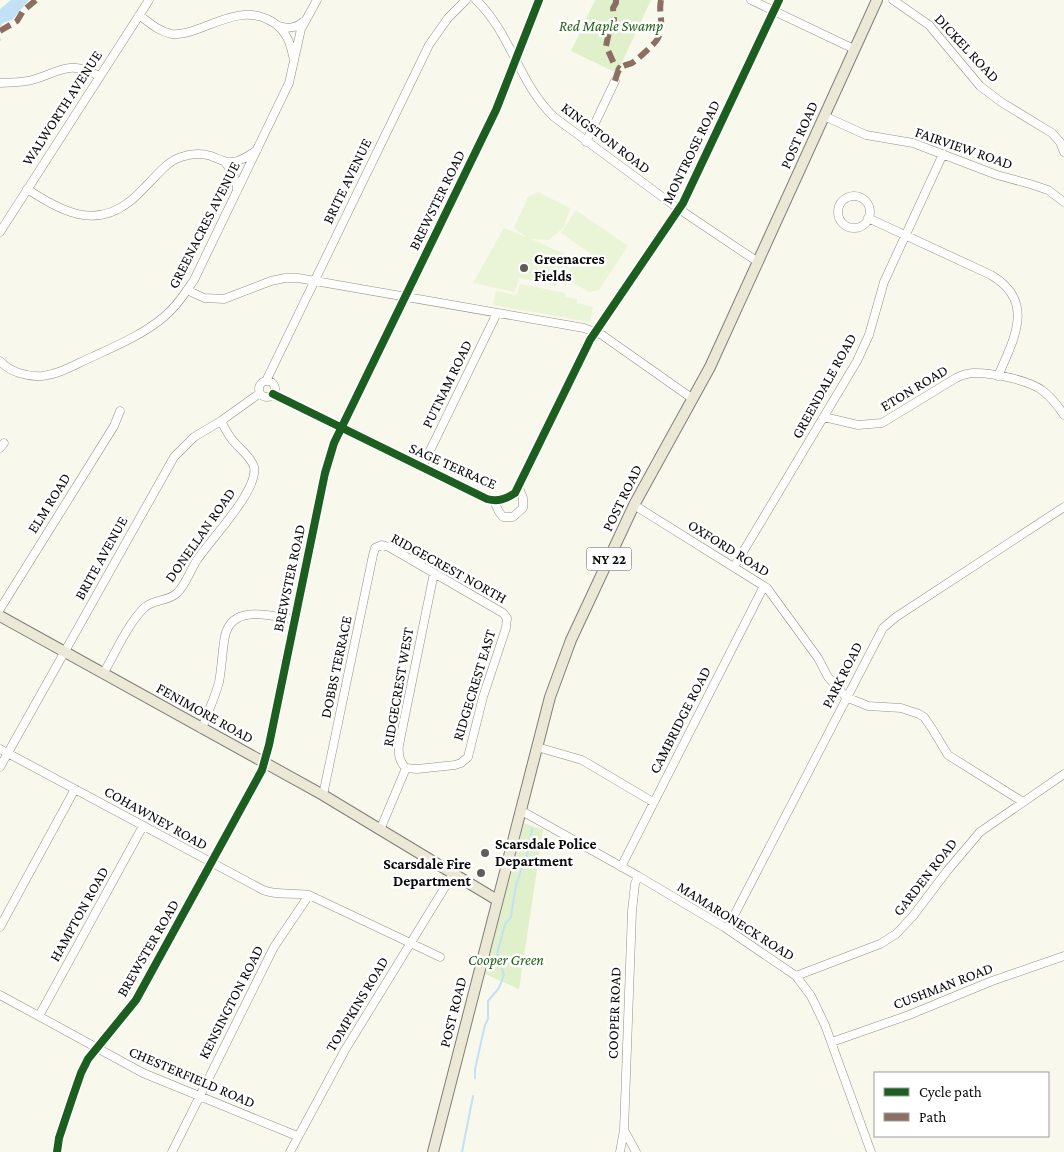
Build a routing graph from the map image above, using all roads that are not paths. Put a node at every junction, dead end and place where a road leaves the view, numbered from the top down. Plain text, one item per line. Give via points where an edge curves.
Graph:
1 (149, 0) edge
2 (317, 0) edge
3 (466, 0) edge
4 (476, 0) edge
5 (539, 0) edge
6 (751, 0) edge
7 (779, 0) edge
8 (878, 0) edge
9 (894, 0) edge
10 (774, 11) junction
11 (139, 15) junction
12 (305, 20) junction
13 (279, 26) junction
14 (854, 49) junction
15 (516, 61) junction
16 (294, 62) junction
17 (99, 76) junction
18 (615, 81) dead end
19 (0, 83) edge
20 (824, 116) junction
21 (586, 142) junction
22 (257, 150) junction
23 (1064, 152) edge
24 (944, 154) junction
25 (225, 162) junction
26 (27, 189) junction
27 (237, 192) junction
28 (1064, 202) edge
29 (680, 209) junction
30 (868, 218) junction
31 (0, 232) edge
32 (905, 236) junction
33 (758, 262) junction
34 (315, 280) junction
35 (187, 290) junction
36 (406, 296) junction
37 (497, 312) junction
38 (594, 332) junction
39 (0, 361) edge
40 (998, 376) junction
41 (266, 382) junction
42 (260, 393) junction
43 (273, 394) junction
44 (692, 399) junction
45 (120, 411) dead end
46 (1064, 415) edge
47 (824, 417) junction
48 (221, 421) junction
49 (342, 428) junction
50 (422, 467) junction
51 (519, 488) junction
52 (494, 500) junction
53 (634, 504) junction
54 (1064, 507) edge
55 (378, 545) joint
56 (734, 567) junction
57 (434, 572) junction
58 (764, 586) junction
59 (0, 609) edge
60 (0, 616) edge
61 (506, 616) joint
62 (295, 620) junction
63 (64, 651) junction
64 (104, 674) junction
65 (846, 698) junction
66 (202, 729) junction
67 (536, 747) junction
68 (4, 751) edge
69 (264, 763) junction
70 (0, 767) edge
71 (406, 768) junction
72 (1064, 774) edge
73 (75, 789) junction
74 (323, 795) junction
75 (653, 802) junction
76 (1023, 802) junction
77 (520, 810) junction
78 (142, 826) junction
79 (380, 830) junction
80 (211, 864) junction
81 (621, 867) junction
82 (453, 874) junction
83 (638, 876) junction
84 (309, 895) junction
85 (497, 900) junction
86 (0, 928) edge
87 (727, 929) junction
88 (410, 943) junction
89 (1064, 956) edge
90 (440, 957) dead end
91 (796, 976) junction
92 (0, 995) edge
93 (39, 1016) junction
94 (832, 1042) junction
95 (97, 1048) junction
96 (200, 1096) junction
97 (624, 1130) junction
98 (297, 1136) junction
99 (290, 1150) edge
100 (57, 1152) edge
101 (172, 1152) edge
102 (300, 1152) edge
103 (435, 1152) edge
104 (620, 1152) edge
105 (636, 1152) edge
106 (871, 1152) edge

1 - 11 street, WALWORTH AVENUE
2 - 12 street, GREENACRES AVENUE
3 - 34 street, BRITE AVENUE via 429,45
4 - 15 street, KINGSTON ROAD via 500,28
5 - 15 street, BREWSTER ROAD
6 - 10 street
7 - 10 street, MONTROSE ROAD
8 - 14 main road, POST ROAD / NY 22
9 - 23 street, DICKEL ROAD via 929,25 980,86 1052,133
10 - 14 street
10 - 29 street, MONTROSE ROAD
11 - 13 street via 170,34 184,33 246,14 263,17
11 - 17 street, WALWORTH AVENUE
12 - 13 street via 291,28
12 - 16 street, GREENACRES AVENUE
13 - 16 street via 290,42
14 - 20 main road, POST ROAD / NY 22
15 - 21 street, KINGSTON ROAD via 544,107
15 - 36 street, BREWSTER ROAD via 496,110
16 - 22 street, GREENACRES AVENUE via 290,83
17 - 19 street via 75,67 29,80
17 - 26 street, WALWORTH AVENUE
18 - 21 street
20 - 24 street, FAIRVIEW ROAD via 866,135 913,143
20 - 33 main road, POST ROAD / NY 22
21 - 29 street, KINGSTON ROAD
22 - 25 street via 234,162
22 - 27 street, GREENACRES AVENUE
24 - 28 street, FAIRVIEW ROAD via 997,175 1048,190
24 - 32 street, GREENDALE ROAD
25 - 26 street via 206,155 178,158 126,205 95,216 64,210
25 - 27 street via 235,178
26 - 31 street, WALWORTH AVENUE
27 - 35 street, GREENACRES AVENUE
29 - 33 street, KINGSTON ROAD
29 - 38 street, MONTROSE ROAD
30 - 30 street via 869,206 862,198 847,197 840,203 839,218 848,227 860,226
30 - 32 street
32 - 40 street via 990,275 1009,289 1016,304 1017,329
32 - 47 street, GREENDALE ROAD via 884,282 863,349
33 - 44 main road, POST ROAD / NY 22
34 - 35 street via 277,279 219,299 204,298
34 - 36 street
34 - 41 street, BRITE AVENUE
35 - 39 street, GREENACRES AVENUE via 166,315 142,333 58,372 40,376 23,374
36 - 37 street
36 - 49 street, BREWSTER ROAD
37 - 38 street
37 - 50 street, PUTNAM ROAD
38 - 44 street
38 - 51 street, SAGE TERRACE
40 - 46 street, ETON ROAD via 1038,388
40 - 47 street, ETON ROAD via 976,373 956,378 882,423 858,425
41 - 42 street, BRITE AVENUE via 259,387
41 - 43 street via 274,387
42 - 43 street via 266,397
42 - 48 street, BRITE AVENUE
43 - 49 street, SAGE TERRACE
44 - 53 main road, POST ROAD / NY 22
45 - 59 street, ELM ROAD via 109,434
47 - 56 street, GREENDALE ROAD
48 - 63 street, BRITE AVENUE via 194,437 174,457
48 - 64 street, DONELLAN ROAD via 252,463 254,472 250,486 196,561 178,592 141,610
49 - 50 street, SAGE TERRACE
49 - 62 street, BREWSTER ROAD via 325,473
50 - 52 street, SAGE TERRACE
51 - 52 street, SAGE TERRACE via 505,499
51 - 52 street via 523,508 516,516 503,517
53 - 56 street, OXFORD ROAD
53 - 67 main road, POST ROAD / NY 22 via 562,661
54 - 65 street, PARK ROAD via 887,624 878,635
55 - 57 street, RIDGECREST NORTH via 389,547
55 - 74 street, DOBBS TERRACE via 373,555
56 - 58 street, OXFORD ROAD
57 - 61 street, RIDGECREST NORTH
57 - 71 street, RIDGECREST WEST via 398,752
58 - 65 street, OXFORD ROAD
58 - 75 street, CAMBRIDGE ROAD
60 - 63 main road, FENIMORE ROAD
61 - 71 street, RIDGECREST EAST via 506,628 483,697 468,757 455,765
62 - 66 street via 251,614 232,622 224,638 219,682
62 - 69 street, BREWSTER ROAD
63 - 64 main road, FENIMORE ROAD
63 - 68 street, BRITE AVENUE
64 - 66 main road, FENIMORE ROAD
65 - 76 street via 868,706 901,708 919,714 928,721 948,755
65 - 87 street, PARK ROAD
66 - 69 main road, FENIMORE ROAD
67 - 75 street via 582,760
67 - 77 main road, POST ROAD / NY 22
68 - 70 street, BRITE AVENUE
68 - 73 street, COHAWNEY ROAD
69 - 74 main road, FENIMORE ROAD
69 - 80 street, BREWSTER ROAD
71 - 79 street
72 - 76 street, GARDEN ROAD
73 - 78 street, COHAWNEY ROAD
73 - 86 street
74 - 79 main road, FENIMORE ROAD
75 - 81 street, CAMBRIDGE ROAD
76 - 91 street, GARDEN ROAD via 976,836 896,934 880,944
77 - 81 street, MAMARONECK ROAD
77 - 85 main road, POST ROAD / NY 22
78 - 80 street, COHAWNEY ROAD
78 - 93 street, HAMPTON ROAD
79 - 82 main road, FENIMORE ROAD
80 - 84 street, COHAWNEY ROAD via 269,893
80 - 95 street, BREWSTER ROAD via 136,1000
81 - 83 street, MAMARONECK ROAD
82 - 85 main road, FENIMORE ROAD
82 - 88 street, TOMPKINS ROAD
83 - 87 street, MAMARONECK ROAD
83 - 97 street, COOPER ROAD via 632,904
84 - 88 street, COHAWNEY ROAD
84 - 96 street, KENSINGTON ROAD via 274,947
85 - 103 main road, POST ROAD / NY 22
87 - 91 street, MAMARONECK ROAD
88 - 90 street, COHAWNEY ROAD
88 - 98 street, TOMPKINS ROAD
89 - 94 street, CUSHMAN ROAD
91 - 94 street, MAMARONECK ROAD via 815,1004
92 - 93 street, CHESTERFIELD ROAD
93 - 95 street, CHESTERFIELD ROAD
94 - 106 street, MAMARONECK ROAD
95 - 96 street, CHESTERFIELD ROAD via 143,1073
95 - 100 street, BREWSTER ROAD via 81,1073
96 - 98 street, CHESTERFIELD ROAD
96 - 101 street, KENSINGTON ROAD
97 - 104 street, COOPER ROAD
97 - 105 street
98 - 99 street, TOMPKINS ROAD
99 - 102 street

